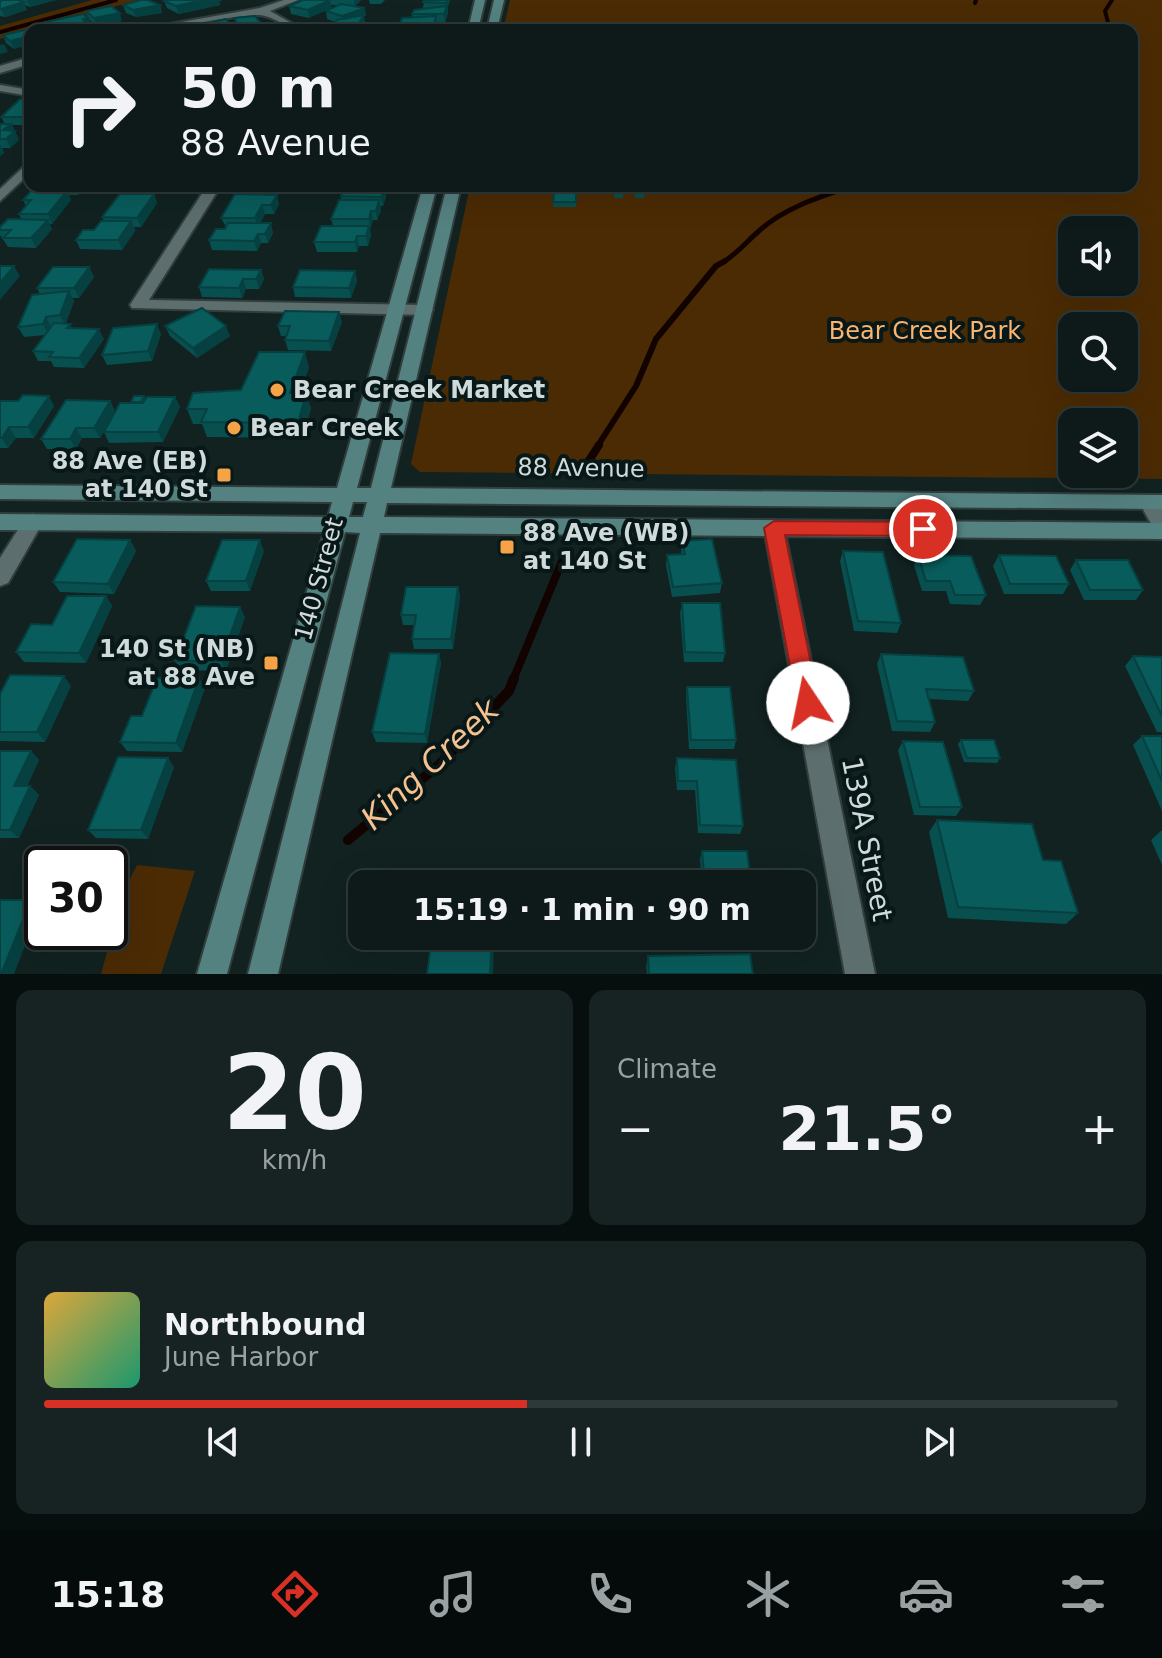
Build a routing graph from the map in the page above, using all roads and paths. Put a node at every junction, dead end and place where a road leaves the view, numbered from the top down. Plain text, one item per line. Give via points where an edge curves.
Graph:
1 (293, 0) edge
2 (480, 0) edge
3 (499, 0) edge
4 (262, 11) junction
5 (179, 24) edge
6 (287, 24) edge
7 (474, 24) edge
8 (493, 24) edge
9 (24, 62) edge
10 (0, 70) edge
11 (0, 88) edge
12 (24, 92) edge
13 (24, 171) edge
14 (210, 192) dead end
15 (428, 192) edge
16 (453, 192) edge
17 (0, 197) edge
18 (396, 309) junction
19 (425, 310) junction
20 (0, 492) edge
21 (343, 492) junction
22 (380, 492) junction
23 (1155, 502) edge
24 (0, 522) edge
25 (33, 522) junction
26 (334, 524) junction
27 (372, 524) junction
28 (1162, 525) edge
29 (774, 528) junction
30 (1162, 531) edge
31 (0, 577) edge
32 (212, 974) edge
33 (263, 974) edge
34 (860, 974) edge

1 - 4 street
2 - 7 main road
3 - 8 main road
4 - 5 street
4 - 6 street
9 - 10 street
11 - 12 street
13 - 17 street
14 - 18 street via 138,305
15 - 18 main road, 140 Street
16 - 19 main road, 140 Street
18 - 19 street
18 - 21 main road, 140 Street
19 - 22 main road, 140 Street
20 - 21 main road, 88 Avenue
21 - 22 main road, 88 Avenue
21 - 26 main road, 140 Street
22 - 23 main road, 88 Avenue
22 - 27 main road, 140 Street
23 - 28 street
24 - 25 main road
25 - 26 main road
25 - 31 street
26 - 27 main road
26 - 32 main road, 140 Street
27 - 29 main road
27 - 33 main road, 140 Street
29 - 30 main road
29 - 34 street, 139A Street

